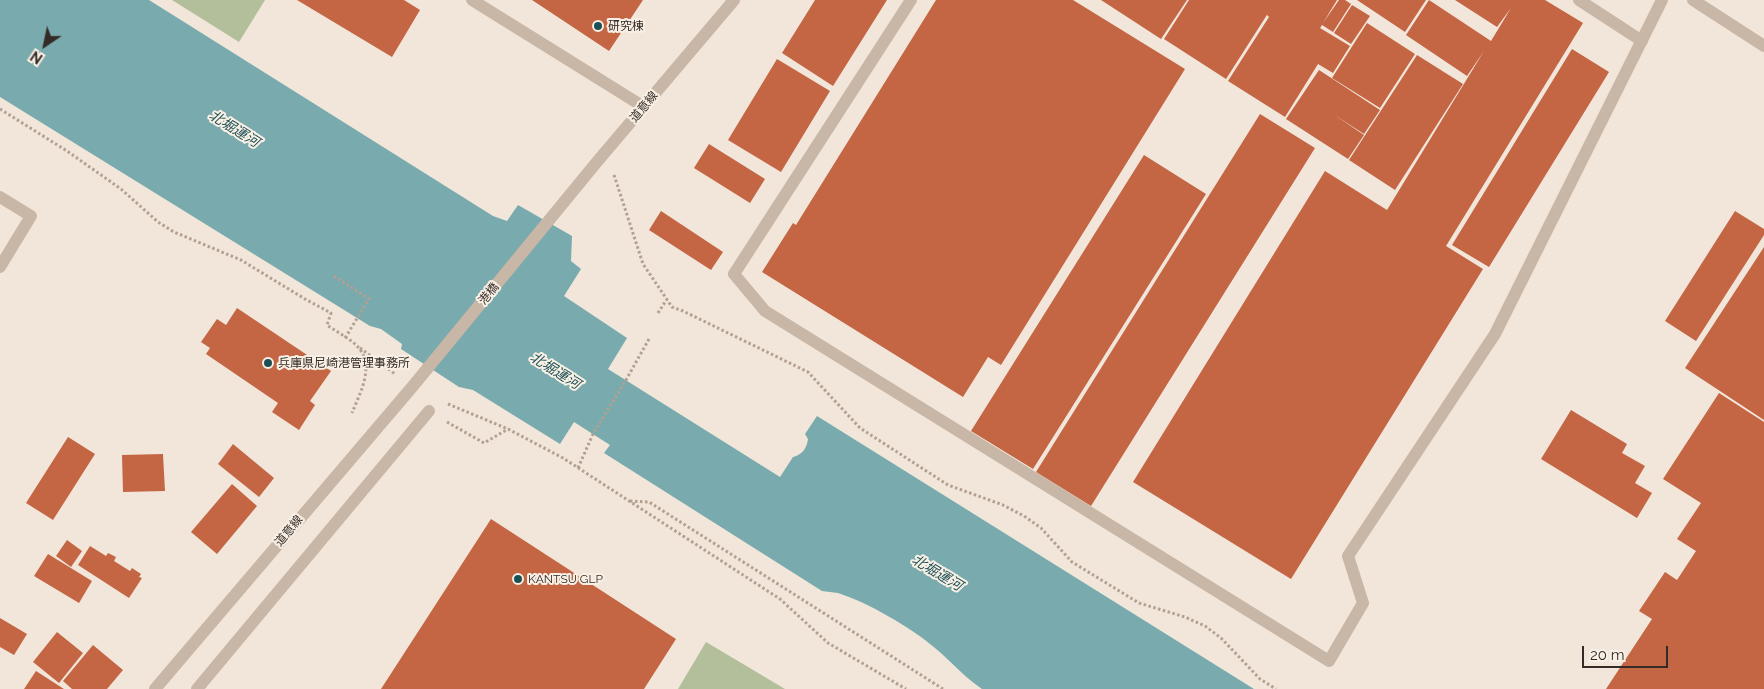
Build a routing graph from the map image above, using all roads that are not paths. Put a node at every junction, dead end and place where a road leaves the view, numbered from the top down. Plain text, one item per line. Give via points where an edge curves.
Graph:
1 (472, 0) edge
2 (734, 0) edge
3 (911, 0) edge
4 (1579, 0) edge
5 (1662, 0) edge
6 (1693, 0) edge
7 (1642, 41) junction
8 (1764, 46) edge
9 (644, 107) junction
10 (0, 197) edge
11 (554, 214) joint
12 (0, 267) edge
13 (423, 374) joint
14 (429, 411) road end
15 (155, 689) edge
16 (197, 689) edge

1 - 9 street
2 - 9 street, 道意線
3 - 7 street via 734,274 765,311 1329,661 1363,602 1348,556 1495,334
4 - 7 street
5 - 7 street
6 - 8 street
9 - 11 street, 道意線
10 - 12 street via 31,216
11 - 13 street, 港橋
13 - 15 street, 道意線
14 - 16 street

